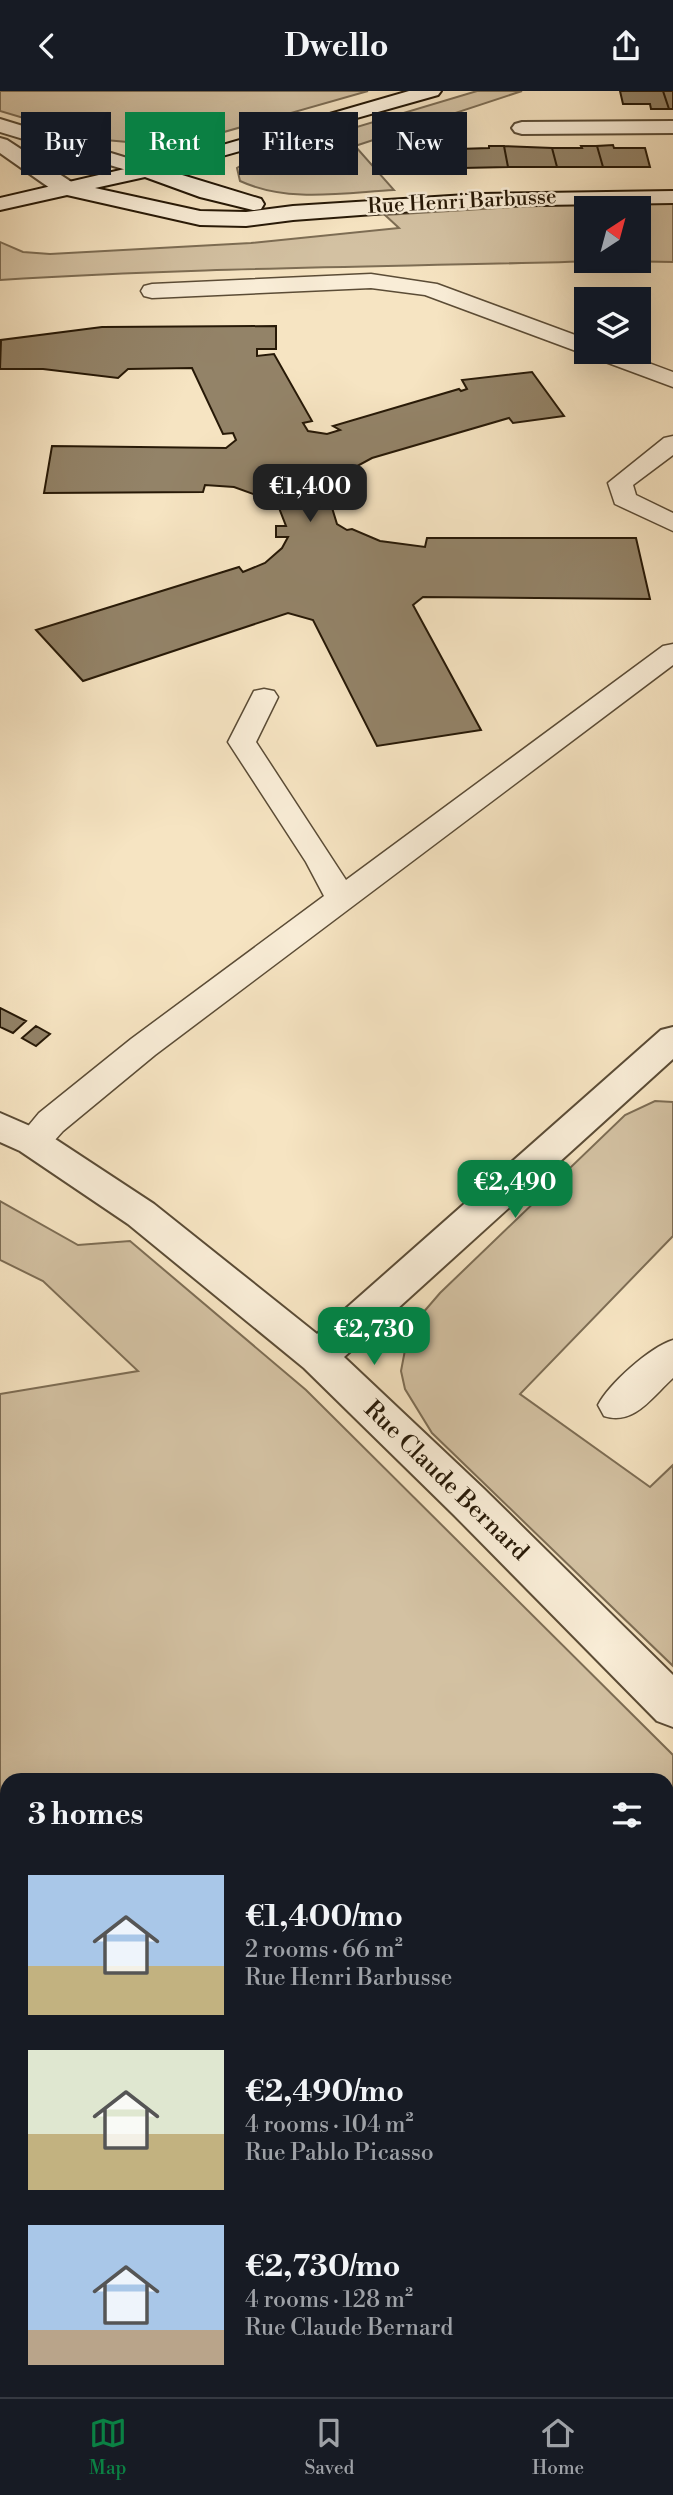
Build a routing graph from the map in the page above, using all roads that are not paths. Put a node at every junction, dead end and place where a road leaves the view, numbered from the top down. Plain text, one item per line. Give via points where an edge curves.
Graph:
1 (431, 91) edge
2 (0, 125) edge
3 (673, 127) edge
4 (522, 128) dead end
5 (0, 144) edge
6 (225, 151) edge
7 (125, 163) edge
8 (125, 174) edge
9 (161, 175) edge
10 (65, 188) junction
11 (673, 197) edge
12 (0, 204) edge
13 (293, 213) junction
14 (152, 291) dead end
15 (574, 343) edge
16 (630, 364) edge
17 (673, 380) edge
18 (673, 443) edge
19 (673, 523) edge
20 (673, 652) edge
21 (264, 698) dead end
22 (341, 899) junction
23 (670, 1046) edge
24 (16, 1134) edge
25 (673, 1355) edge
26 (318, 1357) junction
27 (618, 1405) dead end
28 (673, 1706) edge

1 - 6 street
2 - 7 street, Rue Henri Barbusse
3 - 4 street
5 - 10 street
8 - 10 street
9 - 13 street, Rue Henri Barbusse
10 - 12 street
10 - 13 street, Rue Henri Barbusse via 200,218
11 - 13 street, Rue Henri Barbusse via 482,200
14 - 15 lane via 372,281 429,289
16 - 17 lane
18 - 19 lane via 620,483 624,499
20 - 22 lane
21 - 22 lane via 242,742
22 - 24 lane via 51,1122
23 - 26 street
24 - 26 street, Rue Claude Bernard via 141,1214
25 - 27 lane
26 - 28 street, Rue Claude Bernard

